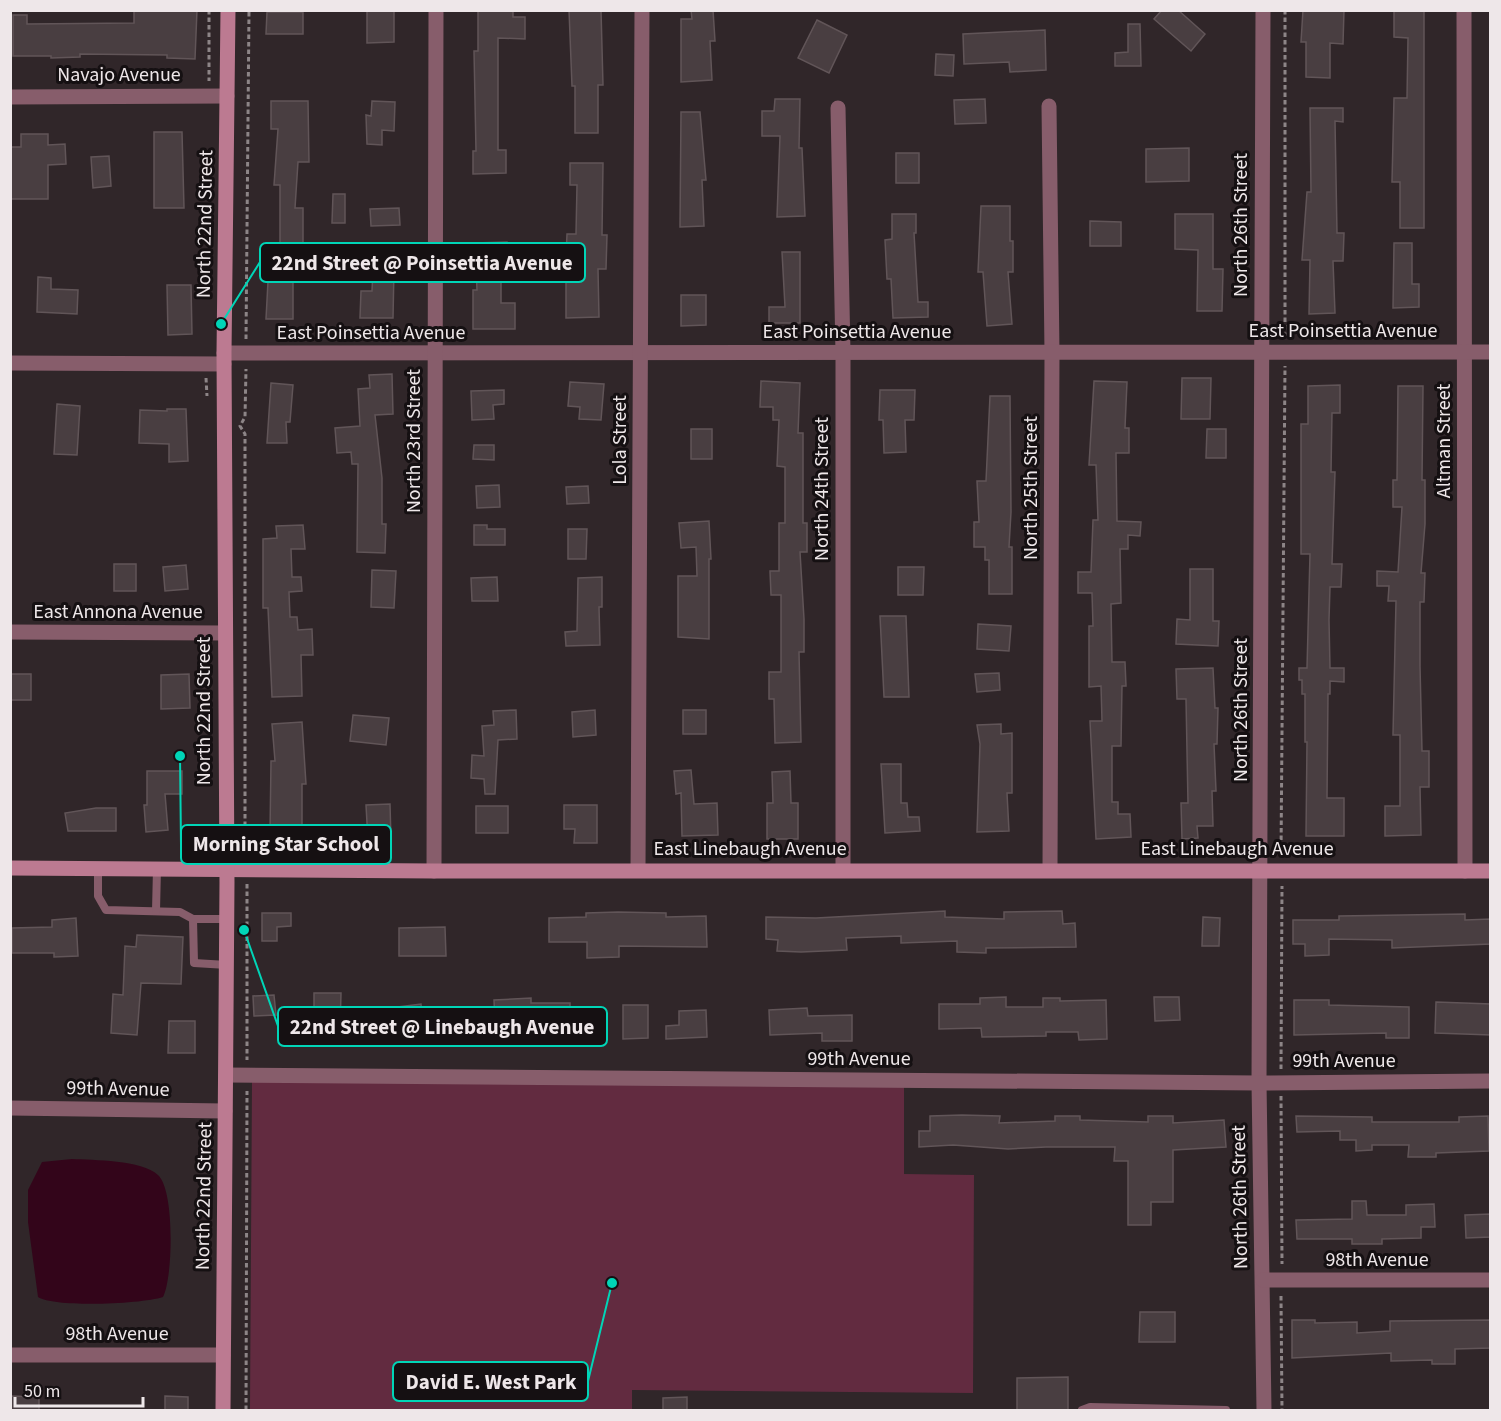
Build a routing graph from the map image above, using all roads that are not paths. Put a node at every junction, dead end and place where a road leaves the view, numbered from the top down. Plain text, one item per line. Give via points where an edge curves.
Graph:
1 (228, 10) edge
2 (436, 10) edge
3 (642, 10) edge
4 (1263, 10) edge
5 (1464, 10) edge
6 (227, 96) junction
7 (10, 97) edge
8 (1049, 106) dead end
9 (838, 108) dead end
10 (1262, 352) junction
11 (1465, 352) junction
12 (1491, 352) edge
13 (843, 353) junction
14 (1052, 353) junction
15 (436, 354) junction
16 (641, 354) junction
17 (224, 359) junction
18 (10, 363) edge
19 (10, 632) edge
20 (225, 633) junction
21 (10, 868) edge
22 (98, 868) junction
23 (157, 868) junction
24 (227, 869) junction
25 (638, 870) junction
26 (843, 870) junction
27 (1050, 870) junction
28 (1261, 870) junction
29 (434, 871) junction
30 (1465, 871) junction
31 (1491, 871) edge
32 (156, 911) junction
33 (193, 919) junction
34 (227, 919) junction
35 (227, 965) junction
36 (226, 1075) junction
37 (1491, 1081) edge
38 (1259, 1083) junction
39 (10, 1108) edge
40 (225, 1111) junction
41 (1263, 1280) junction
42 (1491, 1281) edge
43 (10, 1355) edge
44 (223, 1355) junction
45 (223, 1410) edge
46 (1082, 1410) edge
47 (1226, 1410) edge
48 (1264, 1410) edge

1 - 6 street, North 22nd Street
2 - 15 street, North 23rd Street
3 - 16 street, Lola Street
4 - 10 street, North 26th Street
5 - 11 street, Altman Street
6 - 7 street, Navajo Avenue
6 - 17 street, North 22nd Street
8 - 14 street, North 25th Street
9 - 13 street, North 24th Street
10 - 11 street, East Poinsettia Avenue
10 - 14 street, East Poinsettia Avenue
10 - 28 street, North 26th Street
11 - 12 street, East Poinsettia Avenue
11 - 30 street, Altman Street
13 - 14 street, East Poinsettia Avenue
13 - 16 street, East Poinsettia Avenue
13 - 26 street, North 24th Street
14 - 27 street, North 25th Street
15 - 16 street, East Poinsettia Avenue
15 - 17 street, East Poinsettia Avenue via 246,353
15 - 29 street, North 23rd Street
16 - 25 street, Lola Street
17 - 18 street, East Poinsettia Avenue
17 - 20 street, North 22nd Street
19 - 20 street, East Annona Avenue
20 - 24 street, North 22nd Street
21 - 22 street, East Linebaugh Avenue
22 - 23 street, East Linebaugh Avenue
22 - 32 lane via 98,896 106,910
23 - 24 street, East Linebaugh Avenue
23 - 32 lane
24 - 29 street, East Linebaugh Avenue
24 - 34 street, North 22nd Street
25 - 26 street, East Linebaugh Avenue
25 - 29 street, East Linebaugh Avenue
26 - 27 street, East Linebaugh Avenue
27 - 28 street, East Linebaugh Avenue
28 - 30 street, East Linebaugh Avenue
28 - 38 street, North 26th Street
30 - 31 street, East Linebaugh Avenue
32 - 33 lane via 180,912
33 - 34 lane
33 - 35 lane via 194,963
34 - 35 street, North 22nd Street
35 - 36 street, North 22nd Street
36 - 38 street, 99th Avenue
36 - 40 street, North 22nd Street
37 - 38 street, 99th Avenue
38 - 41 street, North 26th Street
39 - 40 street, 99th Avenue
40 - 44 street, North 22nd Street
41 - 42 street, 98th Avenue
41 - 48 street, North 26th Street
43 - 44 street, 98th Avenue
44 - 45 street, North 22nd Street
46 - 47 lane

